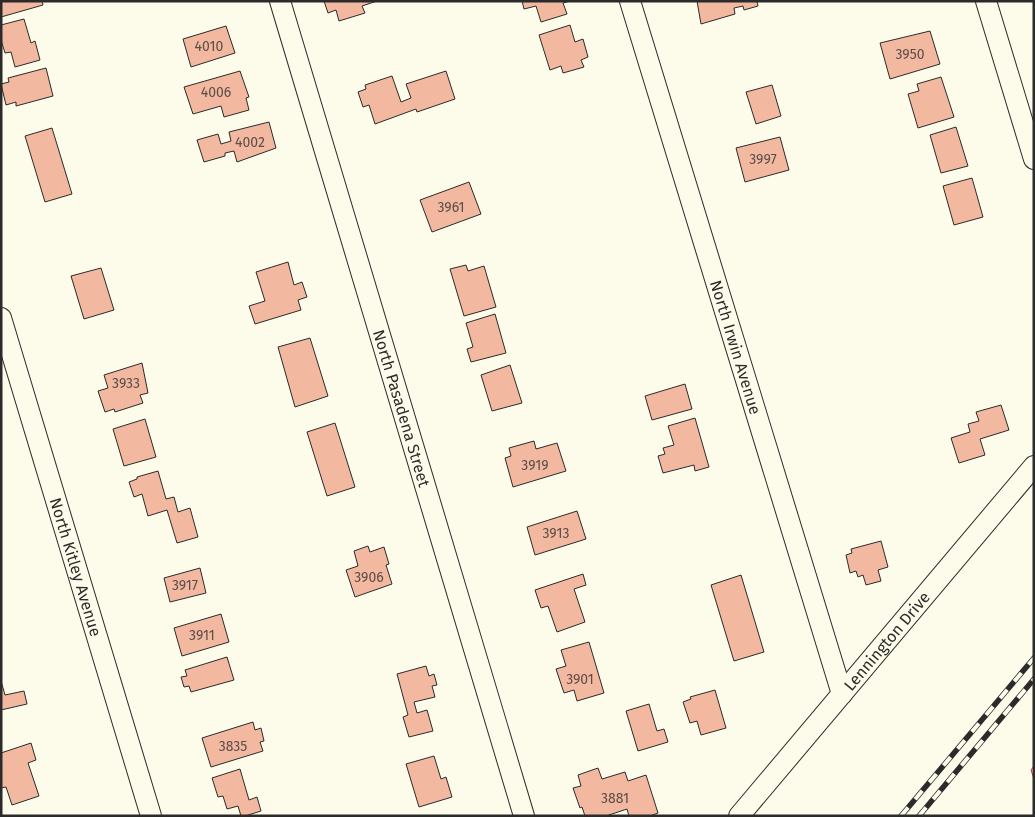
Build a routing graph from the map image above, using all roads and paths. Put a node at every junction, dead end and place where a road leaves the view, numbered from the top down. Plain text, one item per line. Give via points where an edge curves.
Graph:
1 (280, 1) edge
2 (630, 1) edge
3 (986, 1) edge
4 (1034, 159) edge
5 (1, 318) edge
6 (1034, 466) edge
7 (842, 694) junction
8 (151, 816) edge
9 (524, 816) edge
10 (739, 816) edge

1 - 9 street, North Pasadena Street
2 - 7 street, North Irwin Avenue
3 - 4 street
5 - 8 street, North Kitley Avenue
6 - 7 street, Lennington Drive
7 - 10 street, Lennington Drive

